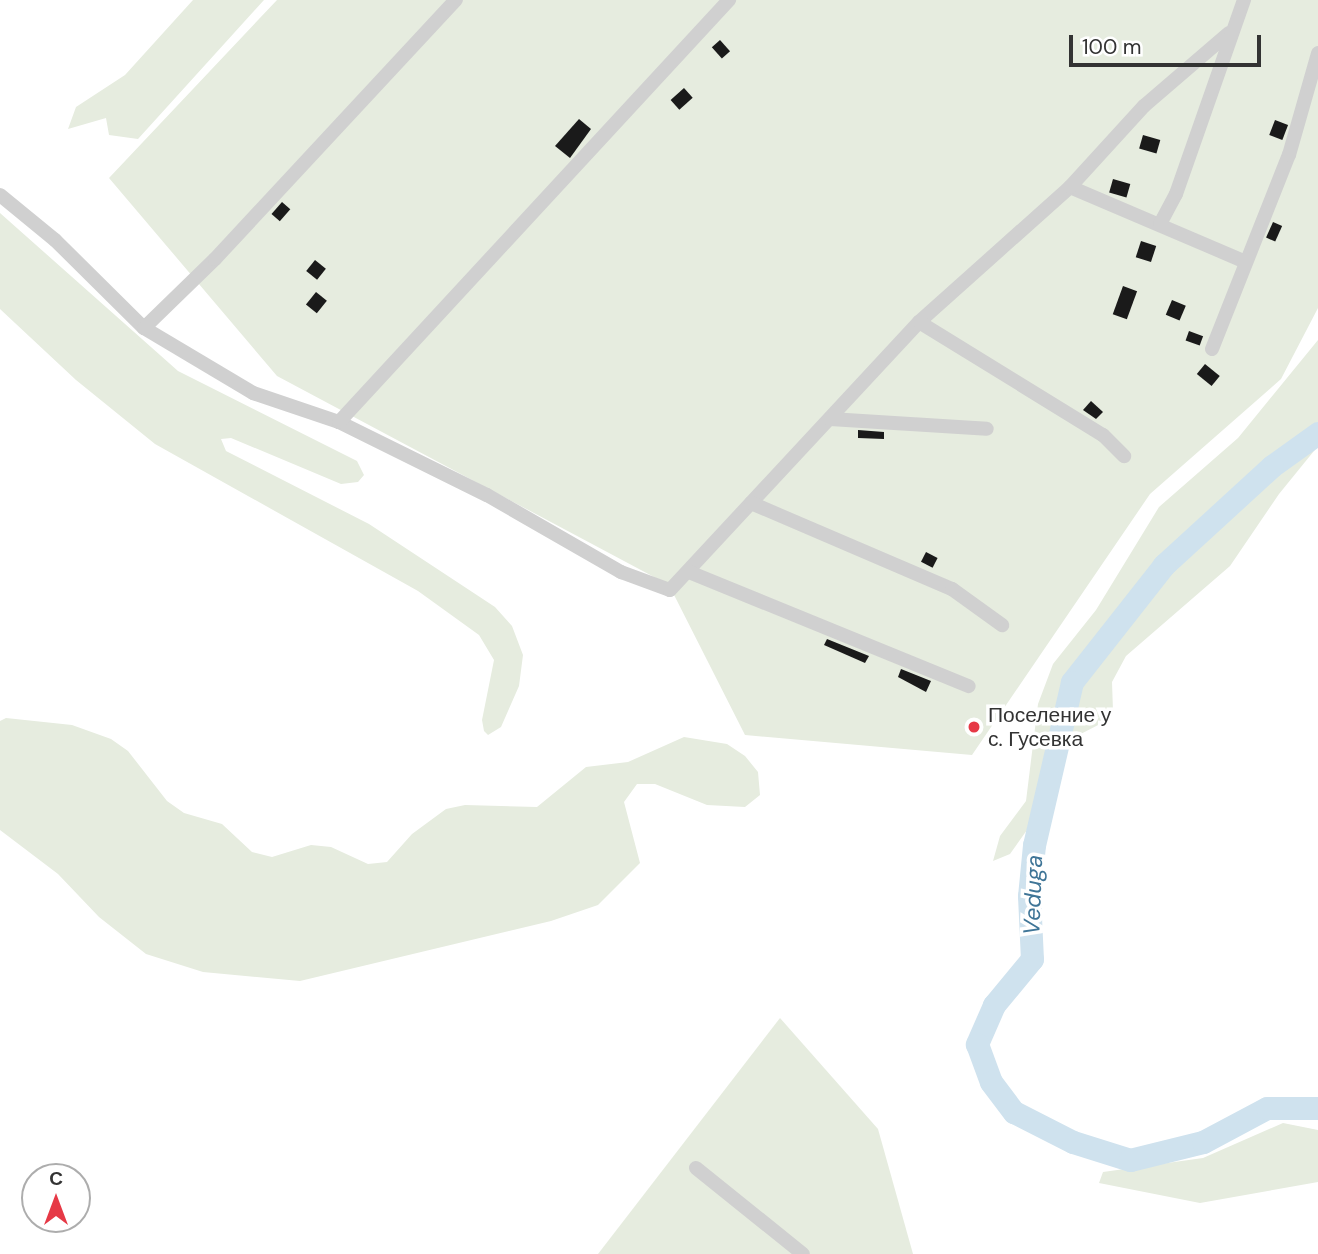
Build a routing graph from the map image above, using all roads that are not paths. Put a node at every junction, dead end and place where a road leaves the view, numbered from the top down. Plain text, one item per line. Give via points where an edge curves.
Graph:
1 (456, 0) edge
2 (729, 0) edge
3 (1244, 0) edge
4 (1229, 33) junction
5 (1318, 53) edge
6 (1070, 187) junction
7 (0, 195) edge
8 (1160, 224) junction
9 (1246, 262) junction
10 (919, 322) junction
11 (144, 328) junction
12 (1212, 349) dead end
13 (830, 419) junction
14 (339, 422) junction
15 (987, 429) dead end
16 (1124, 456) dead end
17 (751, 503) junction
18 (689, 572) junction
19 (1002, 625) dead end
20 (968, 686) dead end
21 (696, 1168) dead end
22 (803, 1254) edge

1 - 11 street via 215,259
2 - 14 street
3 - 4 street
4 - 6 street via 1144,106
4 - 8 street via 1176,194
5 - 9 street via 1289,155
6 - 8 street
6 - 10 street
7 - 11 street via 55,240
8 - 9 street
9 - 12 street
10 - 13 street
10 - 16 street via 1103,435
11 - 14 street via 253,393
13 - 15 street
13 - 17 street
14 - 18 street via 487,495 621,572 670,590
17 - 18 street
17 - 19 street via 952,589
18 - 20 street
21 - 22 street

